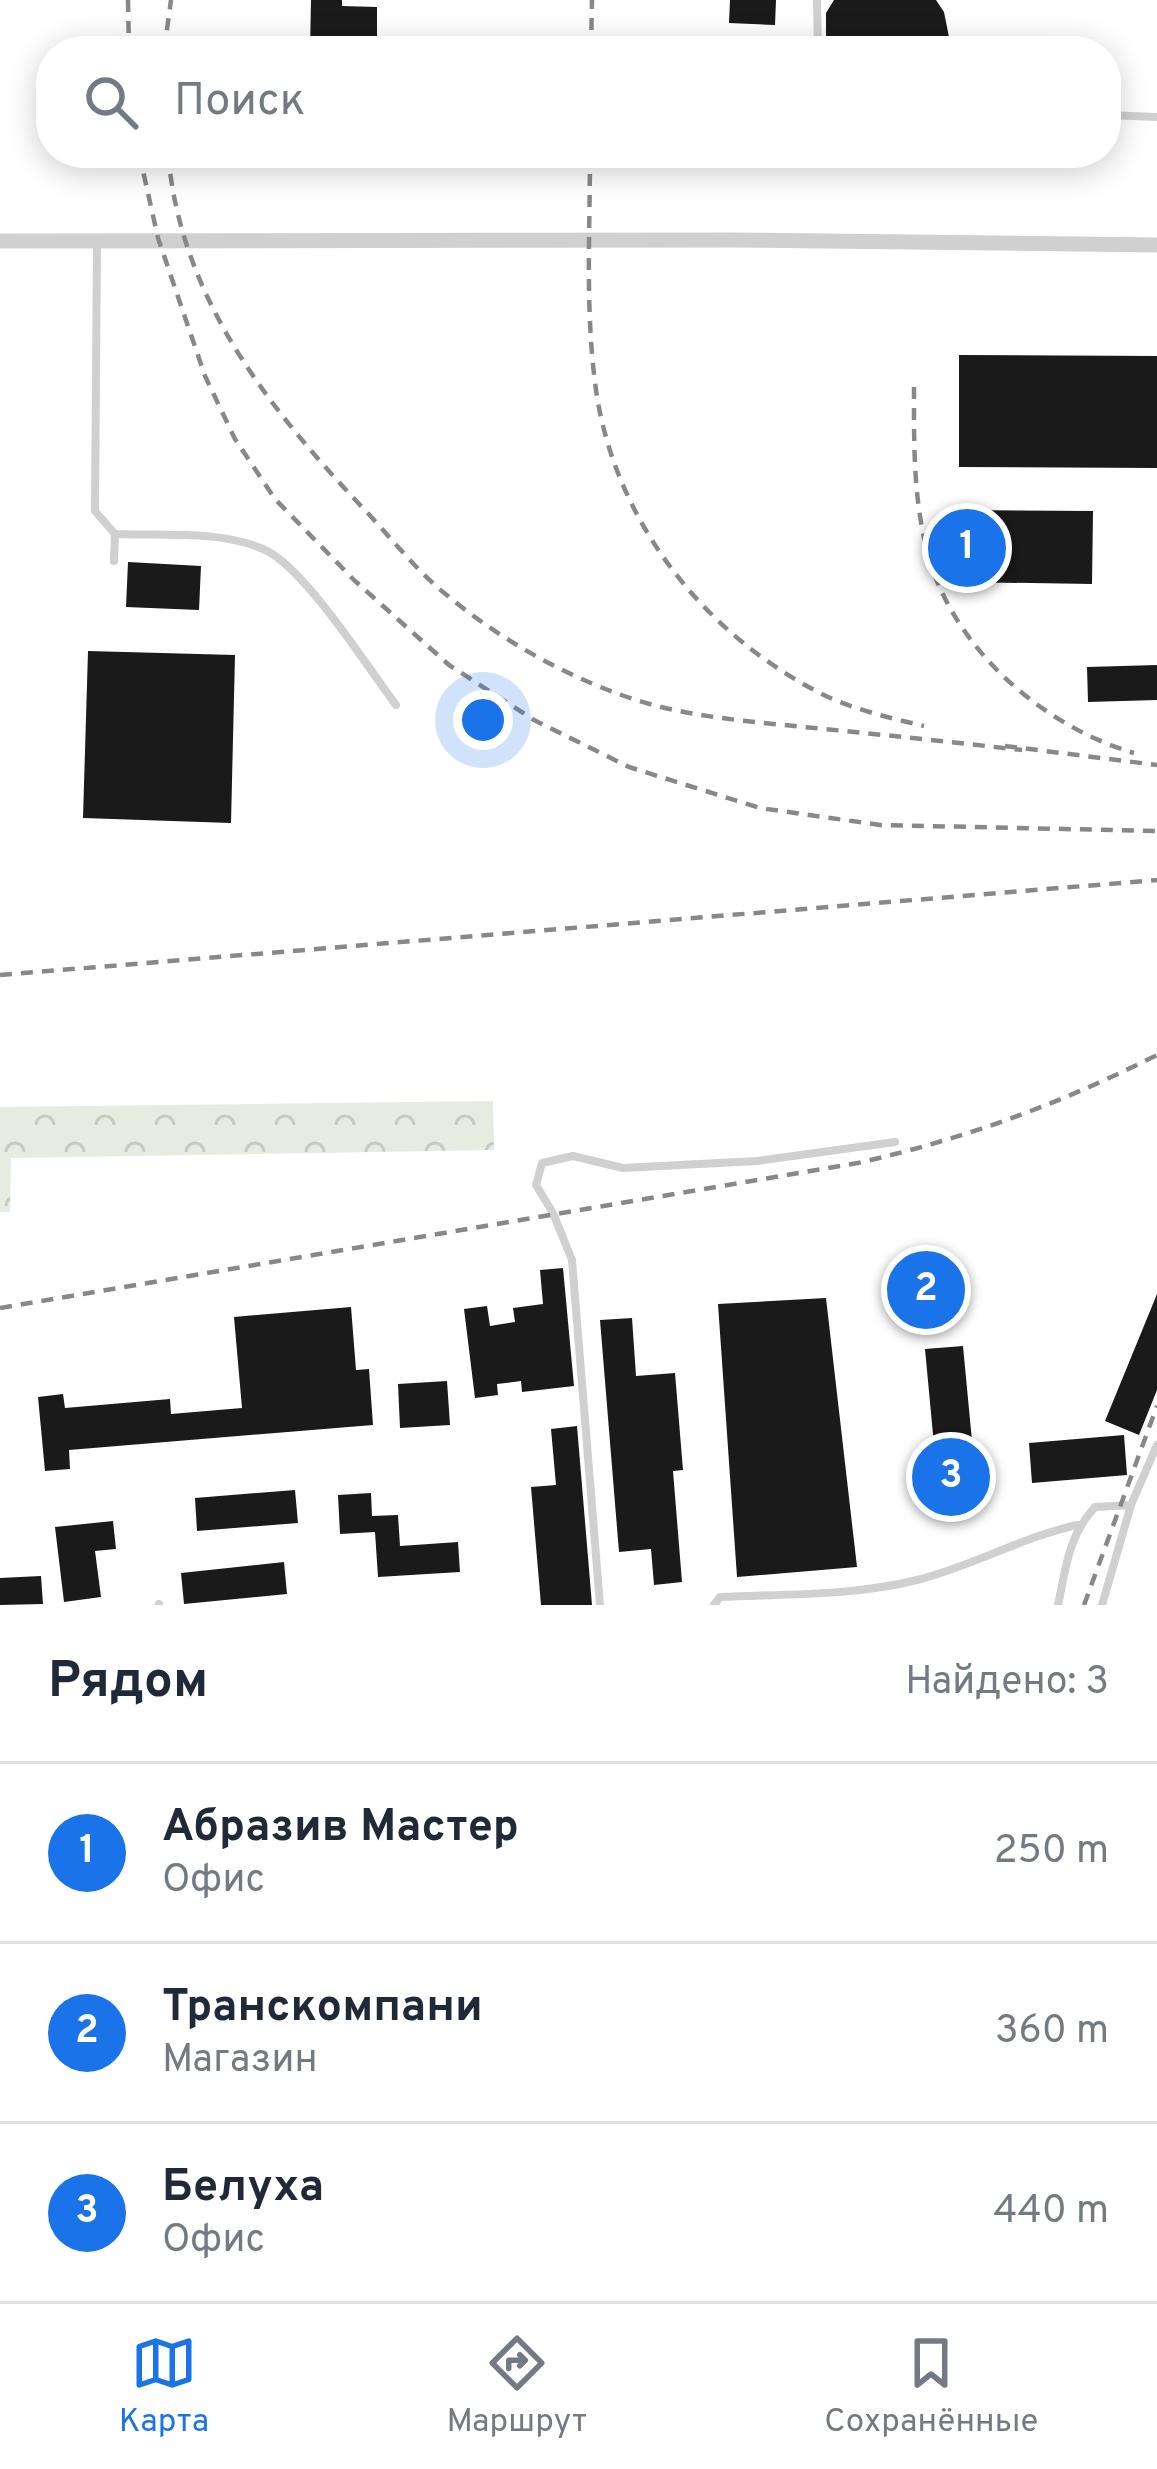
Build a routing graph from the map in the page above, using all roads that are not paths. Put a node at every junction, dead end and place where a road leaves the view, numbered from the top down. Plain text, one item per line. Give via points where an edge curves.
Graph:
1 (818, 0) edge
2 (818, 36) edge
3 (1121, 116) edge
4 (1157, 117) edge
5 (97, 240) junction
6 (0, 241) edge
7 (1157, 245) edge
8 (115, 534) junction
9 (115, 561) dead end
10 (396, 705) dead end
11 (895, 1142) dead end
12 (1157, 1445) edge
13 (1131, 1504) junction
14 (1077, 1526) junction
15 (600, 1605) edge
16 (714, 1605) edge
17 (1058, 1605) edge
18 (1102, 1605) edge

1 - 2 lane
3 - 4 lane
5 - 6 street
5 - 7 street
5 - 8 lane via 95,512
8 - 9 lane
8 - 10 lane via 268,550
11 - 15 lane via 712,1163 623,1168 573,1156 542,1163 536,1185 572,1260
12 - 13 lane
13 - 14 lane via 1095,1507
13 - 18 lane
14 - 16 lane via 1034,1534 997,1555 915,1580 720,1597
14 - 17 lane

